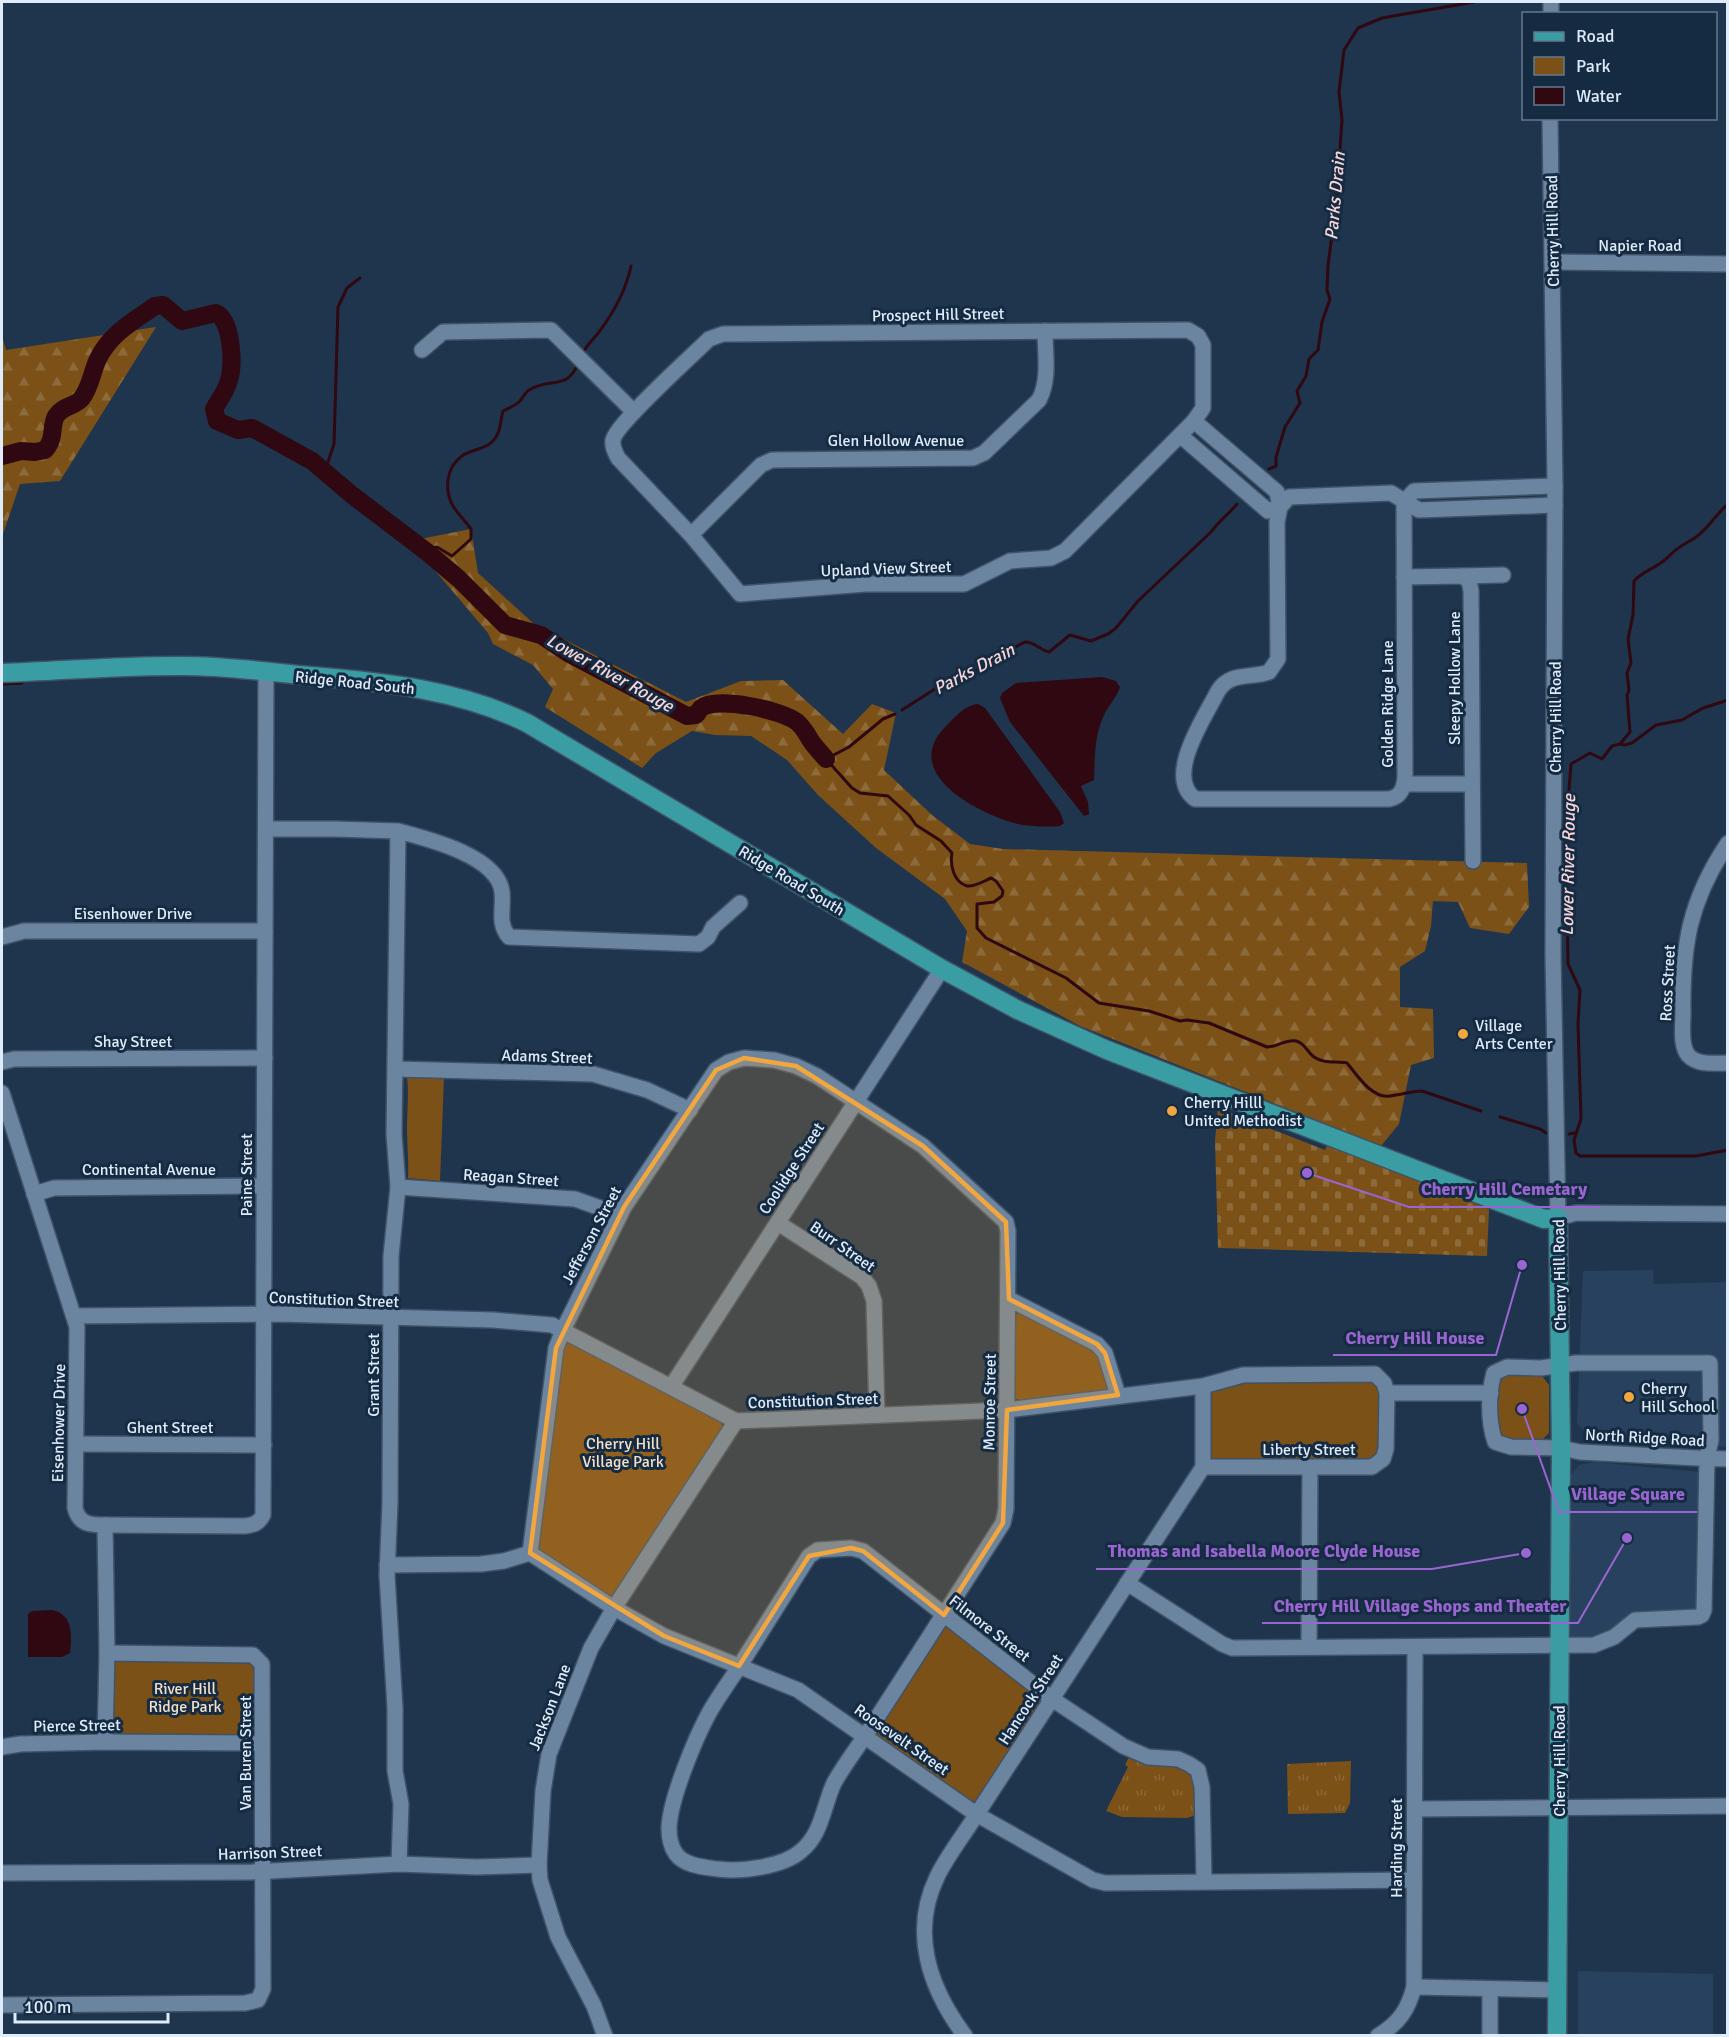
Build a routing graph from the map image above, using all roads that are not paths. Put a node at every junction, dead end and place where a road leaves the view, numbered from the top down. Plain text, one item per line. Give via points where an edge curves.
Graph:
1 (1550, 120) edge
2 (1552, 262) junction
3 (1728, 264) edge
4 (1045, 331) junction
5 (422, 350) dead end
6 (634, 412) junction
7 (1199, 414) junction
8 (1181, 436) junction
9 (1555, 486) junction
10 (1472, 489) junction
11 (1404, 502) junction
12 (1555, 505) junction
13 (1280, 507) junction
14 (1473, 508) junction
15 (691, 535) junction
16 (1503, 575) dead end
17 (1462, 576) junction
18 (1404, 577) junction
19 (266, 672) junction
20 (2, 673) edge
21 (1405, 784) junction
22 (1472, 784) junction
23 (267, 829) junction
24 (398, 831) junction
25 (1728, 843) edge
26 (1473, 861) dead end
27 (740, 903) dead end
28 (265, 931) junction
29 (2, 938) edge
30 (942, 969) junction
31 (265, 1058) junction
32 (2, 1062) edge
33 (1728, 1063) edge
34 (396, 1069) junction
35 (2, 1093) edge
36 (856, 1101) junction
37 (690, 1110) junction
38 (264, 1186) junction
39 (398, 1187) junction
40 (34, 1194) junction
41 (1728, 1214) edge
42 (620, 1215) junction
43 (1558, 1218) junction
44 (777, 1222) junction
45 (1009, 1299) junction
46 (265, 1315) junction
47 (74, 1316) junction
48 (390, 1318) junction
49 (563, 1330) junction
50 (1560, 1365) junction
51 (1203, 1386) junction
52 (671, 1387) junction
53 (1387, 1393) junction
54 (1491, 1393) junction
55 (1118, 1395) junction
56 (1006, 1410) junction
57 (877, 1415) junction
58 (736, 1421) junction
59 (76, 1444) junction
60 (264, 1445) junction
61 (1561, 1448) junction
62 (1707, 1458) junction
63 (1728, 1459) edge
64 (1203, 1467) junction
65 (1310, 1468) junction
66 (105, 1525) junction
67 (530, 1553) junction
68 (387, 1565) junction
69 (1127, 1583) junction
70 (614, 1608) junction
71 (944, 1615) junction
72 (1558, 1645) junction
73 (1309, 1647) junction
74 (1415, 1647) junction
75 (107, 1653) junction
76 (739, 1666) junction
77 (1052, 1700) junction
78 (866, 1736) junction
79 (105, 1742) junction
80 (262, 1743) junction
81 (2, 1747) edge
82 (1728, 1806) edge
83 (1415, 1809) junction
84 (1559, 1809) junction
85 (976, 1814) junction
86 (399, 1864) junction
87 (539, 1865) junction
88 (263, 1871) junction
89 (2, 1873) edge
90 (1414, 1880) junction
91 (1204, 1881) junction
92 (1414, 1987) junction
93 (1490, 1989) junction
94 (1558, 1990) junction
95 (2, 2005) edge
96 (962, 2035) edge
97 (605, 2036) edge
98 (1378, 2036) edge
99 (1490, 2036) edge
100 (1557, 2036) edge

1 - 2 street, Cherry Hill Road
2 - 3 street, Napier Road
2 - 9 street, Cherry Hill Road
4 - 6 street, Prospect Hill Street via 723,334 709,339
4 - 7 street, Prospect Hill Street via 1188,330 1203,345
4 - 15 street, Glen Hollow Avenue via 1044,391 984,453 973,458 771,460 761,465
5 - 6 street via 443,332 551,330
6 - 15 street, Upland View Street via 615,435 614,450
7 - 8 street, Upland View Street
7 - 13 street via 1277,492
8 - 13 street via 1268,511
8 - 15 street, Upland View Street via 1065,551 1051,558 1010,561 964,584 866,584 740,594
9 - 10 street
9 - 12 street, Cherry Hill Road
10 - 11 street via 1414,491
10 - 14 street
11 - 13 street via 1391,493 1289,497
11 - 14 street via 1419,510
11 - 18 street, Golden Ridge Lane
12 - 14 street
12 - 43 street, Cherry Hill Road via 1553,955
13 - 21 street, Golden Ridge Lane via 1278,659 1269,672 1239,675 1220,687 1185,759 1183,777 1187,791 1200,800 1389,799 1398,796
16 - 17 street
17 - 18 street
17 - 22 street, Sleepy Hollow Lane via 1469,581 1472,591
18 - 21 street, Golden Ridge Lane
19 - 20 main road, Ridge Road South via 182,666
19 - 23 street, Paine Street
19 - 30 main road, Ridge Road South via 428,690 505,712
21 - 22 street
22 - 26 street, Sleepy Hollow Lane
23 - 24 street
23 - 28 street, Paine Street
24 - 27 street via 434,840 492,870 500,882 503,930 509,937 699,944
24 - 34 street, Grant Street
25 - 33 street, Ross Street via 1713,865 1692,914 1683,962 1683,1043 1688,1054 1703,1062
28 - 29 street, Eisenhower Drive via 24,931
28 - 31 street, Paine Street
30 - 36 street, Coolidge Street
30 - 43 main road, Ridge Road South via 1018,1010 1107,1050 1525,1212 1544,1219
31 - 32 street, Shay Street
31 - 38 street, Paine Street
34 - 37 street, Adams Street via 593,1074 647,1090
34 - 39 street, Grant Street via 394,1134
35 - 40 street, Eisenhower Drive
36 - 37 street, Jefferson Street via 796,1066 744,1058 716,1070
36 - 44 street, Coolidge Street
36 - 45 street, Monroe Street via 923,1146 1006,1222
37 - 42 street, Jefferson Street
38 - 40 street, Continental Avenue via 54,1188
38 - 46 street, Paine Street
39 - 42 street, Reagan Street via 575,1199
39 - 48 street, Grant Street
40 - 47 street, Eisenhower Drive
41 - 43 street via 1576,1213
42 - 49 street, Jefferson Street
43 - 50 main road, Cherry Hill Road
44 - 52 street, Coolidge Street
44 - 57 street, Burr Street via 862,1277 869,1286 874,1301
45 - 55 street via 1097,1344 1105,1353
45 - 56 street, Monroe Street
46 - 47 street, Constitution Street
46 - 48 street, Constitution Street
46 - 60 street, Paine Street
47 - 59 street, Eisenhower Drive
48 - 49 street, Constitution Street via 493,1320 552,1325
48 - 68 street, Grant Street
49 - 52 street, Constitution Street
49 - 67 street, Jefferson Street via 556,1348
50 - 54 street via 1507,1368 1494,1373
50 - 61 main road, Cherry Hill Road
50 - 62 street via 1710,1363 1711,1440
51 - 53 street, Constitution Street via 1243,1375 1375,1374
51 - 55 street, Constitution Street
51 - 64 street
52 - 58 street, Constitution Street
53 - 54 street
53 - 65 street, Liberty Street via 1383,1459 1372,1467
54 - 61 street via 1490,1428 1496,1442 1511,1447
55 - 56 street, Constitution Street
56 - 57 street, Constitution Street
56 - 71 street, Monroe Street via 1003,1522
57 - 58 street, Constitution Street
58 - 70 street, Jackson Lane
59 - 60 street, Ghent Street
59 - 66 street, Eisenhower Drive via 77,1517 83,1523
60 - 66 street, Paine Street via 263,1515 253,1526
61 - 62 street, North Ridge Road
61 - 72 main road, Cherry Hill Road
62 - 63 street, North Ridge Road
62 - 72 street via 1706,1599 1702,1615 1635,1620 1614,1637 1594,1645
64 - 65 street, Liberty Street
64 - 69 street, Hancock Street
65 - 73 street
66 - 75 street
67 - 68 street via 481,1564
67 - 70 street, Roosevelt Street
68 - 86 street, Grant Street via 395,1771 401,1804
69 - 73 street via 1232,1648
69 - 77 street, Hancock Street
70 - 76 street, Roosevelt Street via 664,1636
70 - 87 street, Jackson Lane via 591,1648 549,1754
71 - 76 street, Filmore Street via 863,1551 818,1551 809,1556
71 - 77 street, Filmore Street
71 - 78 street, Monroe Street
72 - 74 street
72 - 84 main road, Cherry Hill Road
73 - 74 street
74 - 83 street, Harding Street
75 - 79 street
75 - 80 street, Van Buren Street via 253,1655 262,1664
76 - 78 street, Roosevelt Street via 798,1690
76 - 78 street, Filmore Street via 691,1751 675,1801 669,1828 671,1843 677,1856 686,1862 725,1870 752,1868 783,1862 800,1853 816,1834 835,1782
77 - 85 street, Hancock Street
77 - 91 street, Filmore Street via 1139,1754 1178,1759 1198,1770 1202,1787
78 - 85 street, Roosevelt Street
79 - 80 street, Pierce Street
79 - 81 street, Pierce Street
80 - 88 street, Van Buren Street
82 - 84 street
83 - 84 street
83 - 90 street, Harding Street
84 - 94 main road, Cherry Hill Road
85 - 91 street, Roosevelt Street via 1094,1880
85 - 96 street, Hancock Street via 937,1876 923,1928 932,1979
86 - 87 street, Harrison Street
86 - 88 street, Harrison Street
87 - 97 street, Jackson Lane via 558,1937
88 - 89 street, Harrison Street
88 - 95 street, Van Buren Street via 263,1989 258,2000
90 - 91 street, Roosevelt Street
90 - 92 street, Harding Street
92 - 93 street
92 - 98 street, Harding Street via 1403,2016
93 - 94 street
93 - 99 street
94 - 100 main road, Cherry Hill Road

